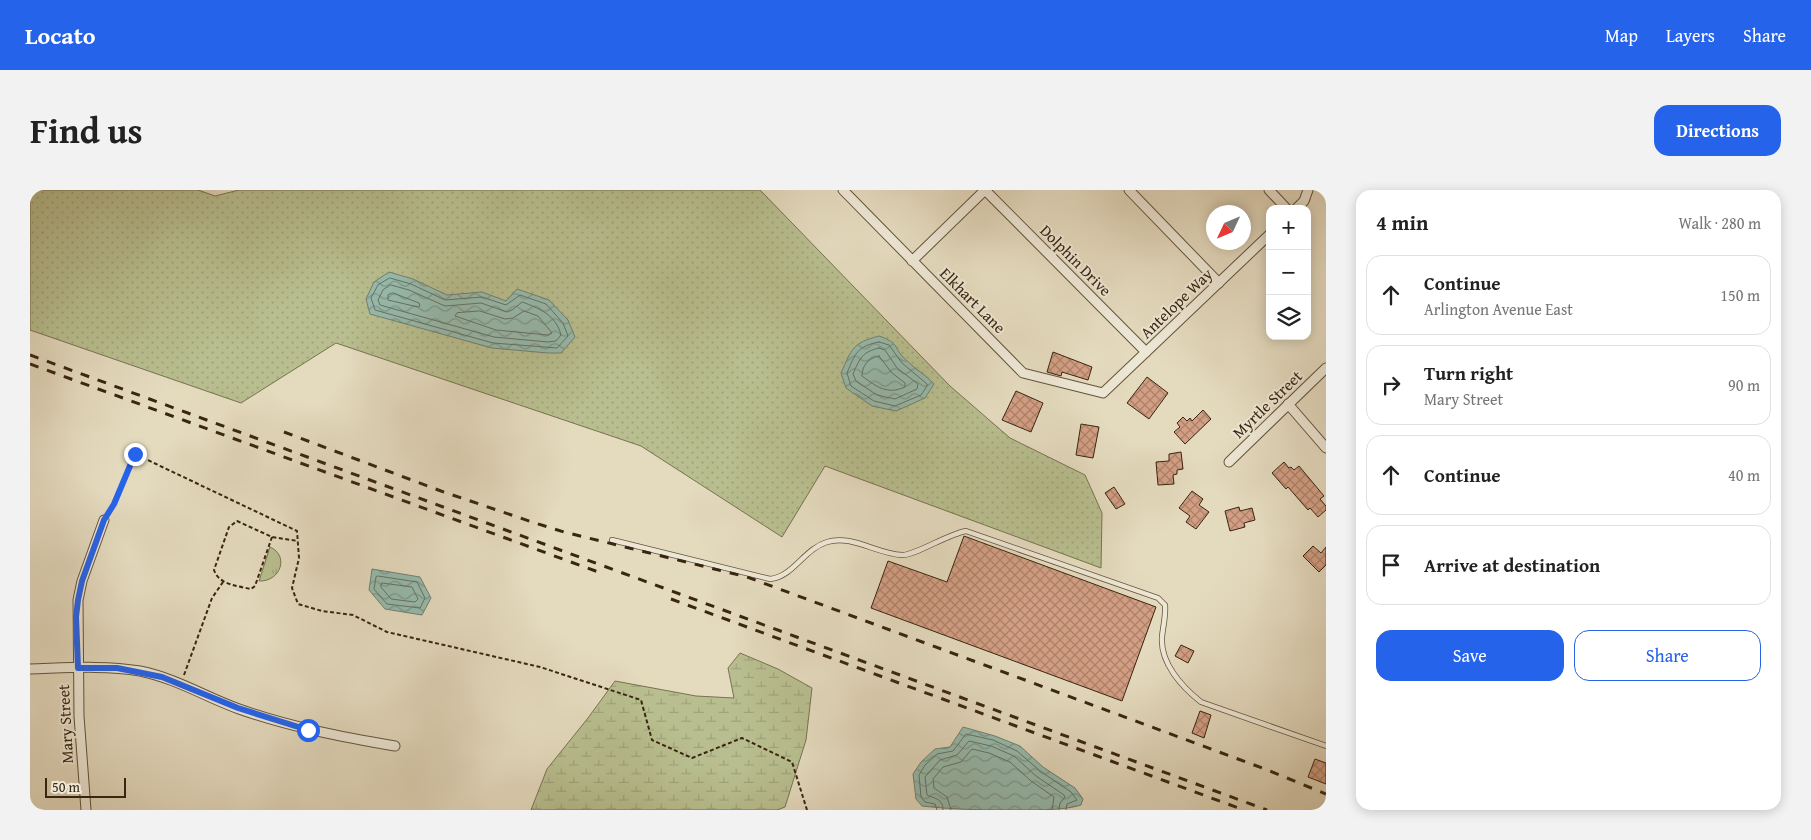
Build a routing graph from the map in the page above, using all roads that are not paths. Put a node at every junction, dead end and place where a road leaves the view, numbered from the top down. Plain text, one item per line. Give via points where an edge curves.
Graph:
1 (843, 190) edge
2 (985, 190) edge
3 (1129, 190) edge
4 (1269, 190) edge
5 (1308, 190) edge
6 (1283, 205) edge
7 (1300, 205) edge
8 (1266, 238) edge
9 (912, 260) junction
10 (1219, 283) junction
11 (1146, 352) junction
12 (1326, 368) edge
13 (1103, 393) joint
14 (1288, 404) junction
15 (1326, 448) edge
16 (1228, 462) dead end
17 (104, 520) road end
18 (612, 540) dead end
19 (78, 668) junction
20 (30, 669) edge
21 (395, 746) dead end
22 (1326, 746) edge
23 (86, 810) edge

1 - 9 street, Elkhart Lane
2 - 9 street
2 - 11 street, Dolphin Drive
3 - 10 street
4 - 6 street
5 - 7 street
8 - 10 street, Antelope Way
9 - 13 street, Elkhart Lane via 1023,372
10 - 11 street, Antelope Way
11 - 13 street, Antelope Way
12 - 14 street, Myrtle Street
14 - 15 street
14 - 16 street, Myrtle Street
17 - 19 street, Mary Street via 78,600
18 - 22 lane via 770,579 778,578 814,548 828,542 850,542 905,556 966,531 1158,598 1165,605 1162,637 1165,659 1192,695 1201,702
19 - 20 street
19 - 21 street via 117,668 162,677 278,722
19 - 23 street, Mary Street

